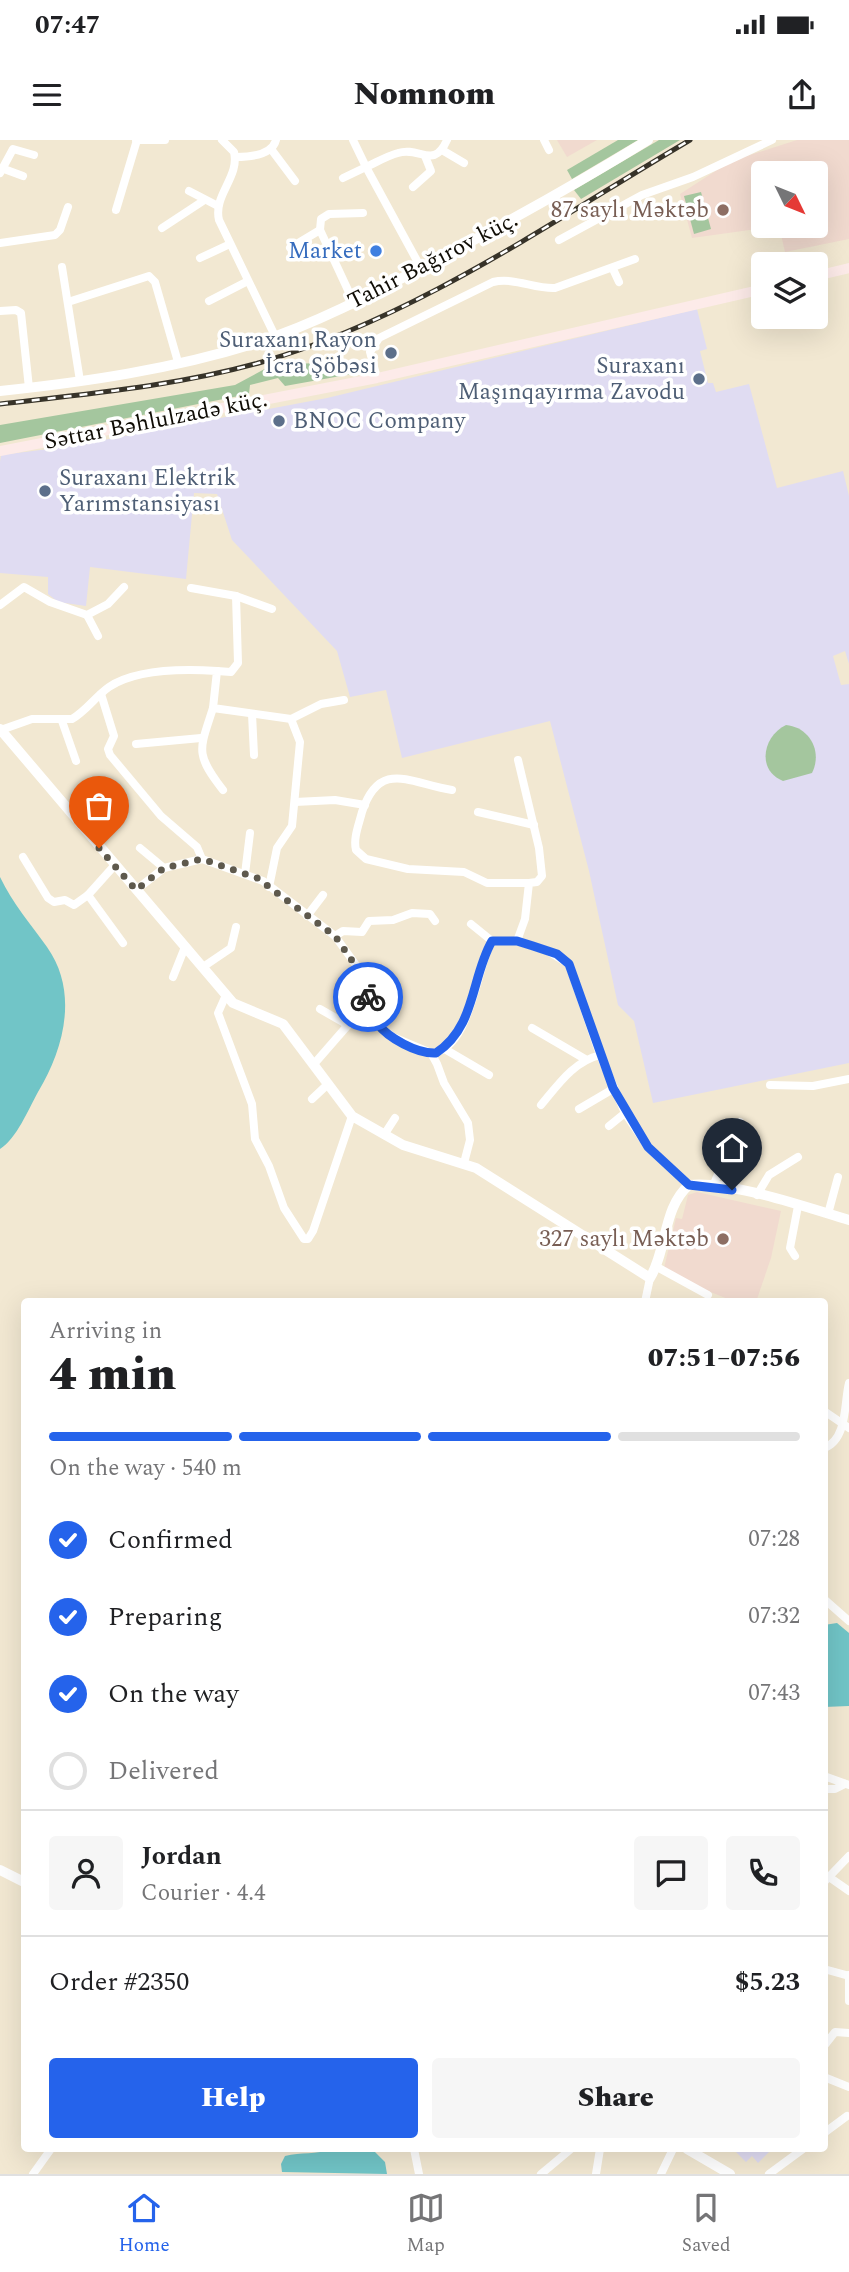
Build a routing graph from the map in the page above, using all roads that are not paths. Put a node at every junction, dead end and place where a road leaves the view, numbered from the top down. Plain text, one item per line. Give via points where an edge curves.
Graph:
1 (136, 140) edge
2 (165, 140) edge
3 (222, 140) edge
4 (276, 140) edge
5 (353, 140) edge
6 (447, 140) edge
7 (544, 140) edge
8 (648, 140) edge
9 (772, 140) edge
10 (271, 149) junction
11 (442, 150) junction
12 (549, 150) dead end
13 (34, 155) dead end
14 (425, 156) junction
15 (236, 157) junction
16 (464, 163) dead end
17 (366, 167) junction
18 (2, 171) edge
19 (23, 176) dead end
20 (343, 178) dead end
21 (295, 181) dead end
22 (413, 187) dead end
23 (189, 191) dead end
24 (203, 201) junction
25 (218, 206) junction
26 (68, 207) dead end
27 (116, 210) dead end
28 (363, 213) dead end
29 (162, 228) dead end
30 (320, 230) junction
31 (559, 240) dead end
32 (0, 243) edge
33 (230, 244) junction
34 (290, 248) dead end
35 (200, 258) dead end
36 (635, 259) dead end
37 (62, 267) dead end
38 (421, 268) junction
39 (849, 268) edge
40 (613, 269) junction
41 (828, 273) edge
42 (248, 281) junction
43 (619, 282) dead end
44 (751, 292) edge
45 (209, 301) dead end
46 (68, 302) junction
47 (354, 303) junction
48 (0, 311) edge
49 (275, 336) junction
50 (178, 362) junction
51 (377, 378) junction
52 (80, 381) junction
53 (29, 388) junction
54 (0, 391) edge
55 (0, 451) edge
56 (124, 587) dead end
57 (191, 588) dead end
58 (236, 596) junction
59 (0, 605) edge
60 (272, 609) dead end
61 (88, 615) junction
62 (98, 636) dead end
63 (217, 671) junction
64 (101, 694) junction
65 (344, 700) dead end
66 (213, 708) junction
67 (252, 714) junction
68 (291, 719) junction
69 (62, 722) junction
70 (1, 730) edge
71 (201, 738) junction
72 (136, 744) dead end
73 (254, 755) dead end
74 (518, 760) dead end
75 (76, 761) dead end
76 (223, 790) dead end
77 (452, 790) dead end
78 (295, 802) junction
79 (365, 805) junction
80 (103, 808) dead end
81 (69, 811) junction
82 (478, 811) dead end
83 (534, 825) junction
84 (250, 833) dead end
85 (140, 848) dead end
86 (23, 857) dead end
87 (202, 859) junction
88 (114, 866) junction
89 (164, 868) junction
90 (246, 874) junction
91 (529, 883) junction
92 (269, 887) junction
93 (136, 890) junction
94 (88, 895) junction
95 (323, 895) dead end
96 (307, 916) junction
97 (435, 921) dead end
98 (471, 924) dead end
99 (236, 927) dead end
100 (335, 936) junction
101 (492, 941) junction
102 (517, 941) junction
103 (122, 943) dead end
104 (185, 947) junction
105 (203, 967) junction
106 (173, 977) dead end
107 (226, 995) junction
108 (320, 1009) dead end
109 (370, 1009) junction
110 (348, 1025) junction
111 (532, 1028) dead end
112 (443, 1048) junction
113 (430, 1053) junction
114 (600, 1055) junction
115 (585, 1059) junction
116 (314, 1064) junction
117 (488, 1075) dead end
118 (849, 1079) edge
119 (328, 1084) junction
120 (770, 1085) dead end
121 (613, 1088) junction
122 (312, 1099) dead end
123 (541, 1105) dead end
124 (579, 1110) dead end
125 (625, 1112) junction
126 (352, 1116) junction
127 (395, 1118) dead end
128 (740, 1122) dead end
129 (609, 1126) dead end
130 (384, 1135) junction
131 (798, 1157) dead end
132 (464, 1163) junction
133 (838, 1177) dead end
134 (689, 1185) junction
135 (713, 1186) junction
136 (757, 1195) junction
137 (798, 1206) junction
138 (828, 1214) junction
139 (849, 1220) edge
140 (795, 1256) dead end
141 (657, 1266) junction
142 (650, 1279) junction
143 (708, 1295) dead end
144 (646, 1298) edge
145 (849, 1384) edge
146 (828, 1413) edge
147 (846, 1425) edge
148 (828, 1446) edge
149 (828, 1603) edge
150 (849, 1621) edge
151 (828, 1777) edge
152 (847, 1784) edge
153 (828, 1789) edge
154 (849, 1856) edge
155 (0, 1870) edge
156 (828, 1879) edge
157 (21, 1880) edge
158 (828, 1880) edge
159 (849, 1891) edge
160 (828, 1970) edge
161 (849, 1975) edge
162 (849, 2001) edge
163 (849, 2033) edge
164 (828, 2041) edge
165 (828, 2079) edge
166 (849, 2087) edge
167 (847, 2116) dead end
168 (828, 2130) edge
169 (49, 2152) edge
170 (415, 2152) edge
171 (567, 2152) edge
172 (600, 2152) edge
173 (672, 2152) edge
174 (692, 2152) edge
175 (799, 2152) edge
176 (33, 2174) edge
177 (419, 2174) edge
178 (541, 2174) edge
179 (596, 2174) edge
180 (662, 2174) edge
181 (730, 2174) edge
182 (769, 2174) edge

1 - 2 street
1 - 27 street
3 - 15 street
4 - 10 street
5 - 17 street
6 - 11 street
7 - 12 street
8 - 38 street, Tahir Bağırov küç.
9 - 31 street via 642,195
10 - 15 street
10 - 21 street
11 - 14 street
11 - 16 street
13 - 18 street via 13,149
14 - 17 street via 401,151
14 - 22 street via 431,171
15 - 25 street
17 - 20 street
17 - 38 street
18 - 19 street
23 - 24 street
24 - 25 street
24 - 29 street
25 - 33 street
26 - 32 street via 55,235
28 - 30 street via 324,216
30 - 34 street
30 - 47 street
33 - 35 street
33 - 42 street
36 - 40 street
37 - 46 street
38 - 47 street, Tahir Bağırov küç.
39 - 41 main road
40 - 43 street
40 - 51 street via 555,288 494,282 379,338 370,352
42 - 45 street
42 - 49 street
44 - 51 main road, Səttar Bəhlulzadə küç.
46 - 50 street via 149,276 155,282
46 - 52 street
47 - 49 street, Tahir Bağırov küç.
48 - 53 street via 21,313
49 - 50 street, Tahir Bağırov küç.
50 - 52 street, Tahir Bağırov küç.
51 - 55 main road, Səttar Bəhlulzadə küç.
52 - 53 street, Tahir Bağırov küç.
53 - 54 street, Tahir Bağırov küç.
56 - 61 street via 108,604
57 - 58 street
58 - 60 street
58 - 63 street via 238,663 230,672
59 - 61 street via 24,587
61 - 62 street
63 - 64 street via 170,670 114,684
63 - 66 street
64 - 69 street via 78,716
64 - 87 street via 114,736 110,755 161,816 193,842
65 - 68 street via 321,704
66 - 67 street
66 - 71 street
67 - 68 street
67 - 73 street
68 - 78 street via 300,742
69 - 70 street via 32,719
69 - 75 street
70 - 81 street
71 - 72 street
71 - 76 street via 204,761
74 - 83 street
77 - 79 street via 390,777 374,787
78 - 79 street via 335,800
78 - 92 street via 291,831 277,848
79 - 91 street via 354,846 366,859 408,869 464,872 487,883
80 - 81 street via 82,800
81 - 88 street
82 - 83 street
83 - 91 street via 542,876
84 - 90 street
85 - 89 street
86 - 94 street via 51,901 74,905
87 - 89 street
87 - 90 street
88 - 93 street
88 - 94 street
89 - 93 street
90 - 92 street
91 - 102 street
92 - 96 street
93 - 104 street
94 - 103 street
95 - 96 street
96 - 100 street
97 - 100 street via 430,914 412,913 387,922 369,921 362,932 343,931
98 - 101 street
99 - 105 street via 231,948
100 - 109 street via 355,965
101 - 102 street
101 - 112 street via 466,1015
102 - 114 street via 557,954 569,964
104 - 105 street
104 - 106 street
105 - 107 street
107 - 116 street via 240,1009 283,1024
107 - 126 street via 218,1013 253,1104 255,1139 284,1208 304,1239 313,1231
108 - 110 street
109 - 110 street
109 - 113 street via 384,1031
110 - 116 street
111 - 115 street
112 - 113 street
112 - 117 street
113 - 132 street via 468,1124 470,1140
114 - 115 street
114 - 121 street
115 - 123 street
116 - 119 street
118 - 120 street via 813,1086
119 - 122 street
119 - 126 street
121 - 124 street
121 - 125 street
125 - 129 street
125 - 134 street via 648,1147
126 - 130 street
127 - 130 street
128 - 135 street
130 - 132 street
131 - 136 street via 769,1175
132 - 142 street
133 - 138 street
134 - 135 street
134 - 141 street via 675,1203
135 - 136 street
136 - 137 street
137 - 138 street
137 - 140 street via 790,1248
138 - 139 street
141 - 142 street
141 - 143 street
142 - 144 street
145 - 147 street
146 - 147 street
147 - 148 street
149 - 150 street
151 - 152 street
152 - 153 street
154 - 156 street
155 - 157 street
158 - 159 street
160 - 161 street
161 - 162 street
163 - 164 street via 835,2032
165 - 166 street
167 - 168 street
169 - 176 street
170 - 177 street
171 - 178 street
172 - 179 street
173 - 180 street
174 - 181 street
175 - 182 street

